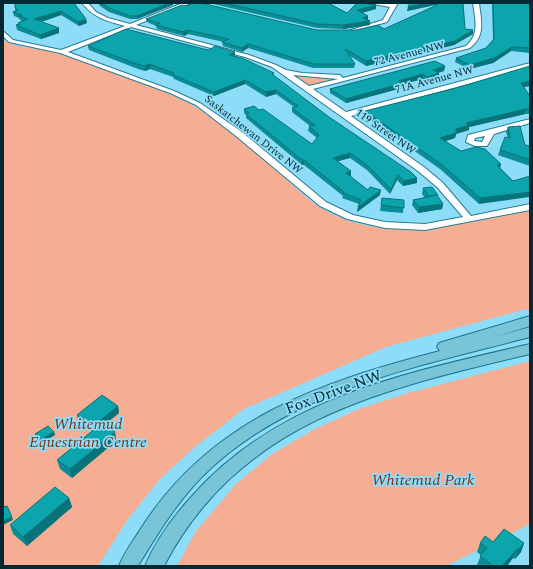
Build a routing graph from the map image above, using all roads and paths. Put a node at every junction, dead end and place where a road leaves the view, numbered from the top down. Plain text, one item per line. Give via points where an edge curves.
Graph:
1 (85, 3) edge
2 (188, 3) edge
3 (370, 3) edge
4 (476, 3) edge
5 (394, 5) edge
6 (130, 26) junction
7 (345, 32) edge
8 (3, 34) edge
9 (62, 52) junction
10 (530, 65) edge
11 (283, 71) junction
12 (356, 77) junction
13 (308, 89) junction
14 (345, 115) junction
15 (530, 121) edge
16 (491, 132) dead end
17 (530, 207) edge
18 (469, 219) junction
19 (530, 321) edge
20 (530, 332) edge
21 (530, 349) edge
22 (383, 372) junction
23 (128, 566) edge
24 (154, 566) edge

1 - 6 street, 119 Street NW via 100,16
2 - 6 street
3 - 5 street
4 - 12 street, 72 Avenue NW via 478,38 475,43
5 - 7 street via 382,23
6 - 9 street
6 - 11 street, 119 Street NW via 247,56
8 - 9 street, Saskatchewan Drive NW via 11,41
9 - 18 street, Saskatchewan Drive NW via 198,104 239,134 323,204 340,213 373,223 402,227 434,226
10 - 14 street, 71A Avenue NW
11 - 12 street, 119 Street NW via 310,76
11 - 13 street, 119 Street NW
12 - 13 street, 72 Avenue NW
13 - 14 street, 119 Street NW
14 - 18 street, 119 Street NW via 426,173 440,185
15 - 16 street
17 - 18 street, Saskatchewan Drive NW
19 - 22 main road via 397,360
20 - 22 main road, Fox Drive NW
21 - 24 main road, Fox Drive NW via 436,372 356,396 319,410 279,431 251,449 211,484 174,531
22 - 23 main road, Fox Drive NW via 306,398 251,427 222,447 185,481 169,501 138,545

